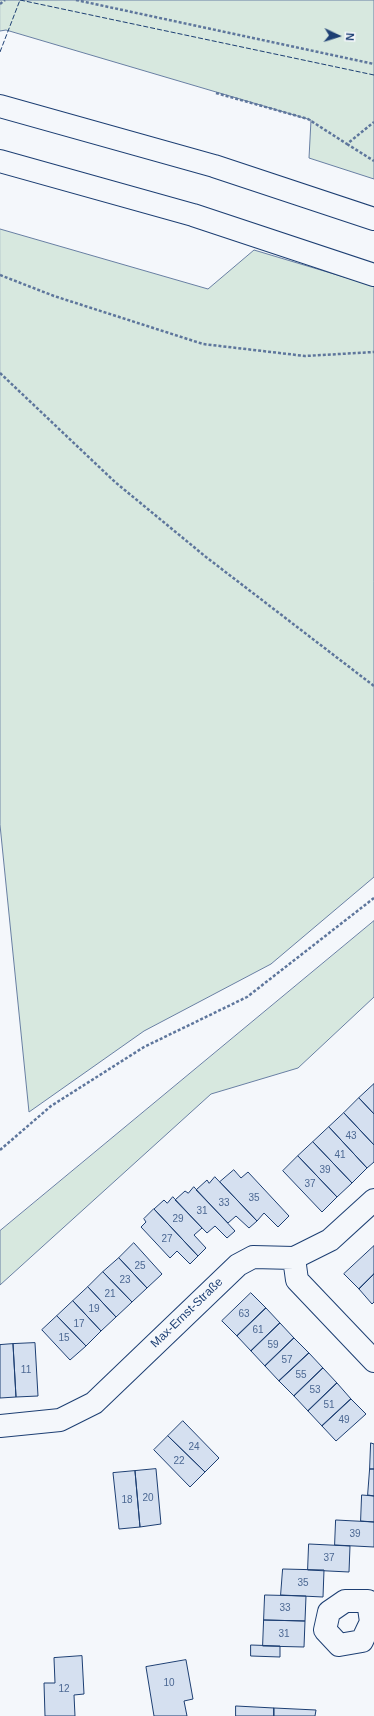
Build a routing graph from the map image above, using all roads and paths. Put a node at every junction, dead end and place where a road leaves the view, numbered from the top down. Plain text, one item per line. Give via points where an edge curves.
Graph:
1 (5, 0) edge
2 (76, 0) edge
3 (0, 4) edge
4 (374, 64) edge
5 (216, 93) dead end
6 (0, 106) edge
7 (374, 122) edge
8 (347, 144) junction
9 (374, 161) edge
10 (4, 162) edge
11 (374, 219) edge
12 (0, 275) edge
13 (374, 275) edge
14 (374, 352) edge
15 (0, 373) edge
16 (374, 686) edge
17 (374, 898) edge
18 (0, 1150) edge
19 (374, 1200) edge
20 (294, 1258) junction
21 (374, 1361) edge
22 (0, 1426) edge

1 - 3 path
2 - 4 path
5 - 8 path via 308,119
6 - 11 main road via 214,166
7 - 8 path
8 - 9 path
10 - 13 main road via 193,215
12 - 14 path via 54,296 203,344 305,356
15 - 16 path via 115,482 206,557
17 - 18 path via 247,997 144,1048 51,1106
19 - 20 main road, Max-Ernst-Straße via 330,1240
20 - 21 main road via 297,1280
20 - 22 main road, Max-Ernst-Straße via 253,1257 238,1265 94,1403 60,1420

